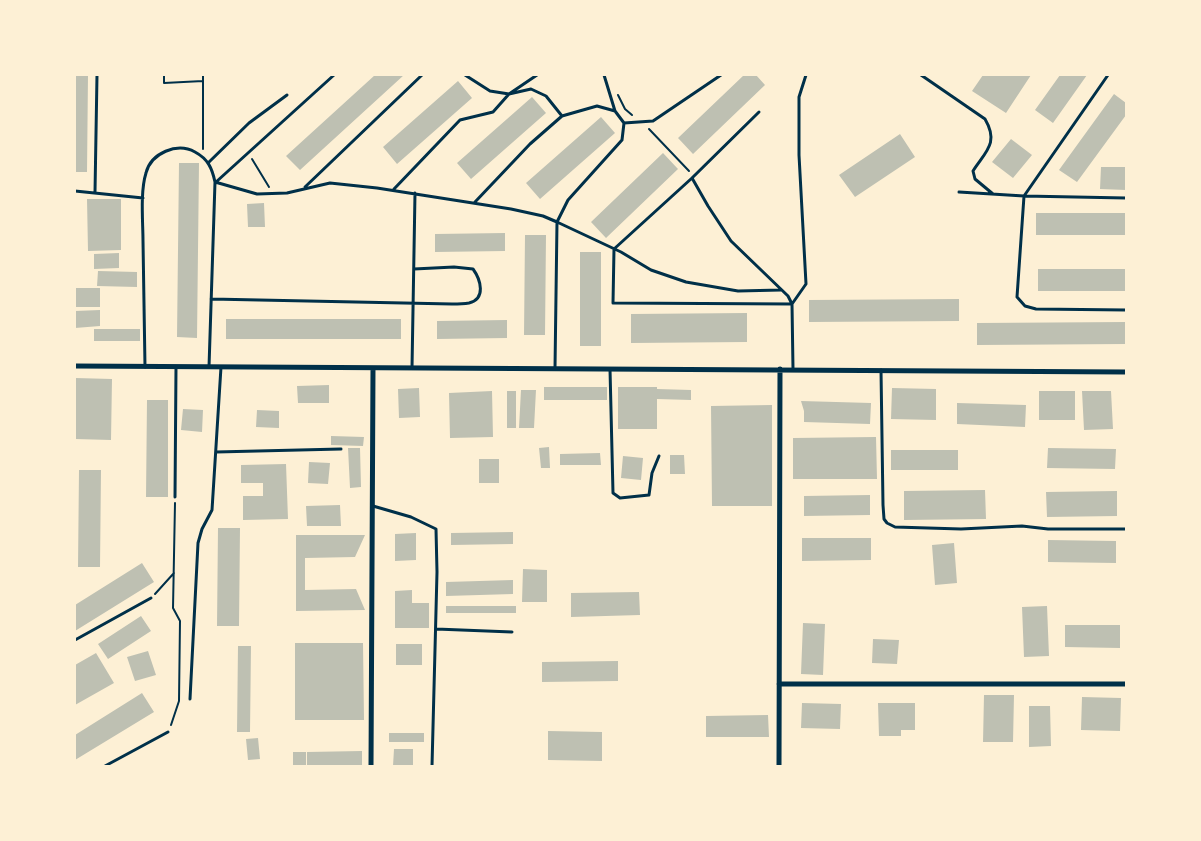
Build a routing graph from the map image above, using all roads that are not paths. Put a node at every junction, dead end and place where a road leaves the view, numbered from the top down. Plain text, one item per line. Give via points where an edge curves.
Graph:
1 (96, 75) edge
2 (334, 75) edge
3 (422, 75) edge
4 (465, 75) edge
5 (537, 75) edge
6 (604, 75) edge
7 (721, 75) edge
8 (806, 75) edge
9 (922, 75) edge
10 (1108, 75) edge
11 (509, 94) junction
12 (287, 95) dead end
13 (615, 111) junction
14 (759, 112) dead end
15 (562, 116) junction
16 (624, 123) junction
17 (208, 162) junction
18 (692, 178) junction
19 (215, 182) junction
20 (304, 188) junction
21 (394, 190) junction
22 (75, 191) edge
23 (95, 192) junction
24 (959, 192) dead end
25 (415, 193) junction
26 (993, 194) junction
27 (1024, 196) junction
28 (143, 198) junction
29 (1126, 198) edge
30 (475, 202) junction
31 (557, 222) junction
32 (614, 249) junction
33 (414, 269) junction
34 (781, 290) junction
35 (211, 299) junction
36 (413, 303) junction
37 (792, 304) junction
38 (1126, 310) edge
39 (75, 366) edge
40 (145, 367) junction
41 (176, 367) junction
42 (209, 367) junction
43 (221, 367) junction
44 (373, 368) junction
45 (412, 368) junction
46 (555, 368) junction
47 (610, 368) junction
48 (780, 369) junction
49 (793, 370) junction
50 (881, 370) junction
51 (1126, 372) edge
52 (341, 449) dead end
53 (216, 452) junction
54 (659, 456) dead end
55 (175, 498) road end
56 (372, 506) junction
57 (1126, 529) edge
58 (151, 598) road end
59 (436, 629) junction
60 (512, 632) dead end
61 (75, 640) edge
62 (779, 684) junction
63 (1126, 684) edge
64 (190, 699) dead end
65 (168, 732) road end
66 (105, 766) edge
67 (371, 766) edge
68 (432, 766) edge
69 (779, 766) edge

1 - 23 lane
2 - 19 lane
3 - 20 lane
4 - 11 lane via 490,91
5 - 11 lane
6 - 13 lane
7 - 16 lane via 653,121
8 - 37 lane via 799,98 806,284
9 - 26 lane via 985,119 991,128 992,142 973,171 975,179
10 - 27 lane
11 - 15 lane via 531,89 546,96
11 - 21 lane via 493,112 460,120
12 - 17 lane via 249,123
13 - 15 lane via 597,106
13 - 16 lane
14 - 18 lane
15 - 30 lane via 530,144
16 - 31 lane via 622,140 568,200
17 - 19 lane
17 - 28 lane via 191,150 174,148 162,152 148,167
18 - 32 lane
18 - 34 lane via 731,241
19 - 20 lane via 257,194 287,193
19 - 35 lane
20 - 21 lane via 330,184
21 - 25 lane
22 - 23 lane
23 - 28 lane
24 - 26 lane
25 - 30 lane
25 - 33 lane
26 - 27 lane
27 - 29 lane
27 - 38 lane via 1017,296 1025,306 1036,309
28 - 40 lane
30 - 31 lane via 519,210
31 - 32 lane
31 - 46 lane
32 - 34 lane via 651,270 686,282 738,291
32 - 37 lane via 613,303
33 - 36 lane
33 - 36 lane via 473,269 481,289 478,298 471,303
34 - 37 lane
35 - 36 lane
35 - 42 lane
36 - 45 lane
37 - 49 lane
39 - 40 street
40 - 41 street
41 - 42 street
41 - 55 lane
42 - 43 street
43 - 44 street
43 - 53 lane
44 - 45 street
44 - 56 street
45 - 46 street
46 - 47 street
47 - 48 street
47 - 54 lane via 613,493 620,498 648,495
48 - 49 street
48 - 62 street
49 - 50 street
50 - 51 street
50 - 57 lane via 882,496 887,524 912,529 1022,526
52 - 53 lane
53 - 64 lane via 212,510 198,543
56 - 59 lane via 436,528
56 - 67 street
58 - 61 lane
59 - 60 lane
59 - 68 lane
62 - 63 street
62 - 69 street
65 - 66 lane

